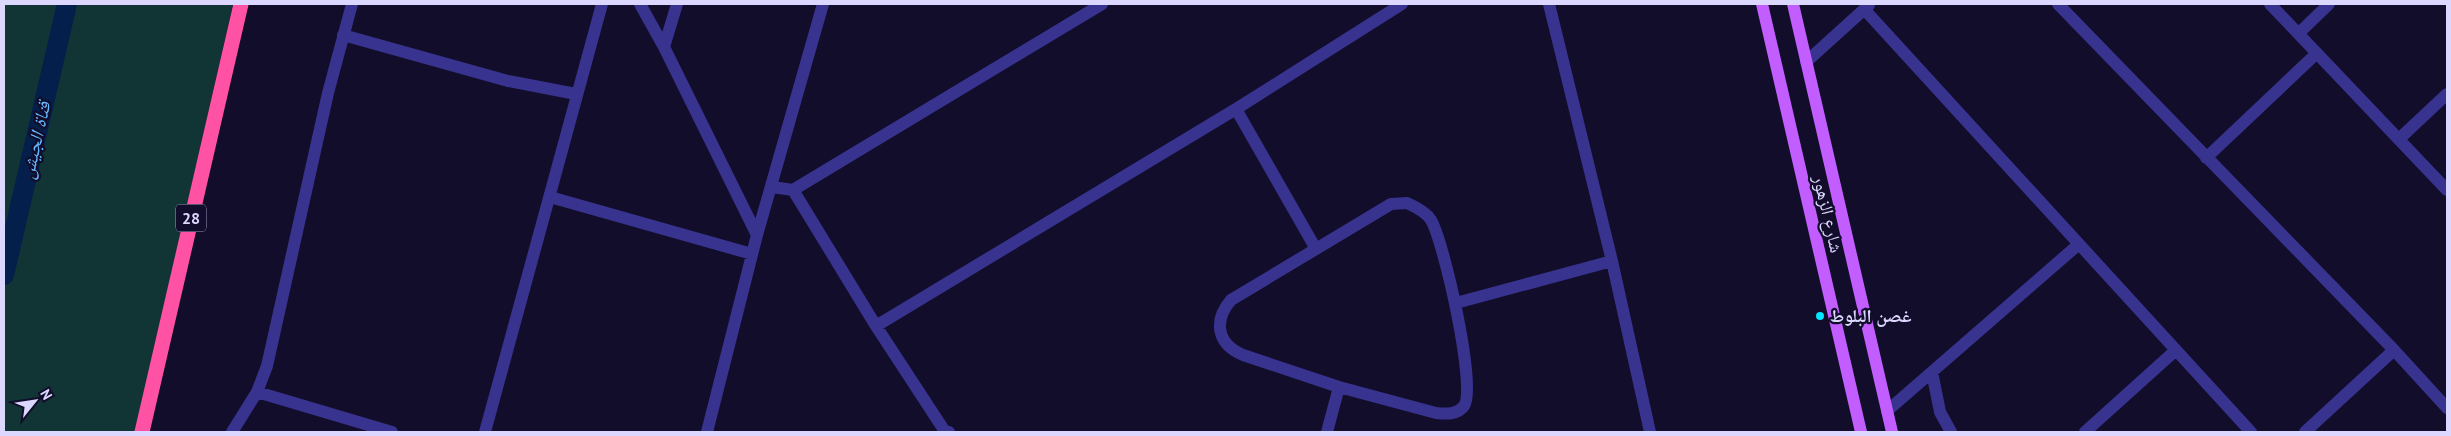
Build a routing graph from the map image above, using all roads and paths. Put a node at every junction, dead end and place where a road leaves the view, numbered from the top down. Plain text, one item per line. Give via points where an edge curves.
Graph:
1 (240, 4) edge
2 (352, 4) edge
3 (602, 4) edge
4 (640, 4) edge
5 (676, 4) edge
6 (823, 4) edge
7 (1102, 4) edge
8 (1402, 4) edge
9 (1549, 4) edge
10 (1762, 4) edge
11 (1794, 4) edge
12 (2058, 4) edge
13 (2270, 4) edge
14 (2329, 4) edge
15 (1867, 7) edge
16 (2299, 33) junction
17 (343, 34) junction
18 (664, 47) junction
19 (2317, 53) junction
20 (1806, 62) junction
21 (576, 94) junction
22 (2447, 94) edge
23 (1236, 109) junction
24 (2399, 139) junction
25 (2206, 158) junction
26 (772, 187) junction
27 (793, 190) junction
28 (2447, 190) edge
29 (550, 197) junction
30 (757, 235) junction
31 (2079, 244) junction
32 (1316, 249) junction
33 (752, 254) junction
34 (1612, 261) junction
35 (1456, 303) junction
36 (876, 326) junction
37 (2176, 350) junction
38 (2394, 350) junction
39 (1932, 372) junction
40 (1339, 386) junction
41 (257, 392) junction
42 (2447, 408) edge
43 (1887, 411) junction
44 (142, 432) edge
45 (232, 432) edge
46 (392, 432) edge
47 (485, 432) edge
48 (707, 432) edge
49 (949, 432) edge
50 (1327, 432) edge
51 (1650, 432) edge
52 (1861, 432) edge
53 (1892, 432) edge
54 (1951, 432) edge
55 (2085, 432) edge
56 (2252, 432) edge
57 (2305, 432) edge

1 - 44 highway, 28
2 - 17 street
3 - 21 street
4 - 18 street
5 - 18 street
6 - 26 street
7 - 27 street
8 - 23 street
9 - 34 street
10 - 52 main road, شارع الزهور
11 - 20 main road, شارع الزهور
12 - 25 street
13 - 16 street
14 - 16 street
15 - 20 street
15 - 31 street
16 - 19 street
17 - 21 street via 508,81
17 - 41 street via 267,366
18 - 30 street
19 - 24 street
19 - 25 street
20 - 43 main road, شارع الزهور
21 - 29 street
22 - 24 street
23 - 32 street
23 - 36 street
24 - 28 street
25 - 38 street
26 - 27 street
26 - 30 street
27 - 36 street
29 - 33 street
29 - 47 street
30 - 33 street
31 - 37 street
31 - 39 street
32 - 35 street via 1391,204 1407,203 1430,218 1436,229
32 - 40 street via 1231,300 1220,318 1219,330 1233,351
33 - 48 street
34 - 35 street
34 - 51 street
35 - 40 street via 1468,390 1464,406 1458,411 1436,413
36 - 49 street via 944,430
37 - 55 street
37 - 56 street
38 - 42 street
38 - 57 street
39 - 43 street
39 - 54 street via 1940,412
40 - 50 street
41 - 45 street
41 - 46 street
43 - 53 main road, شارع الزهور

